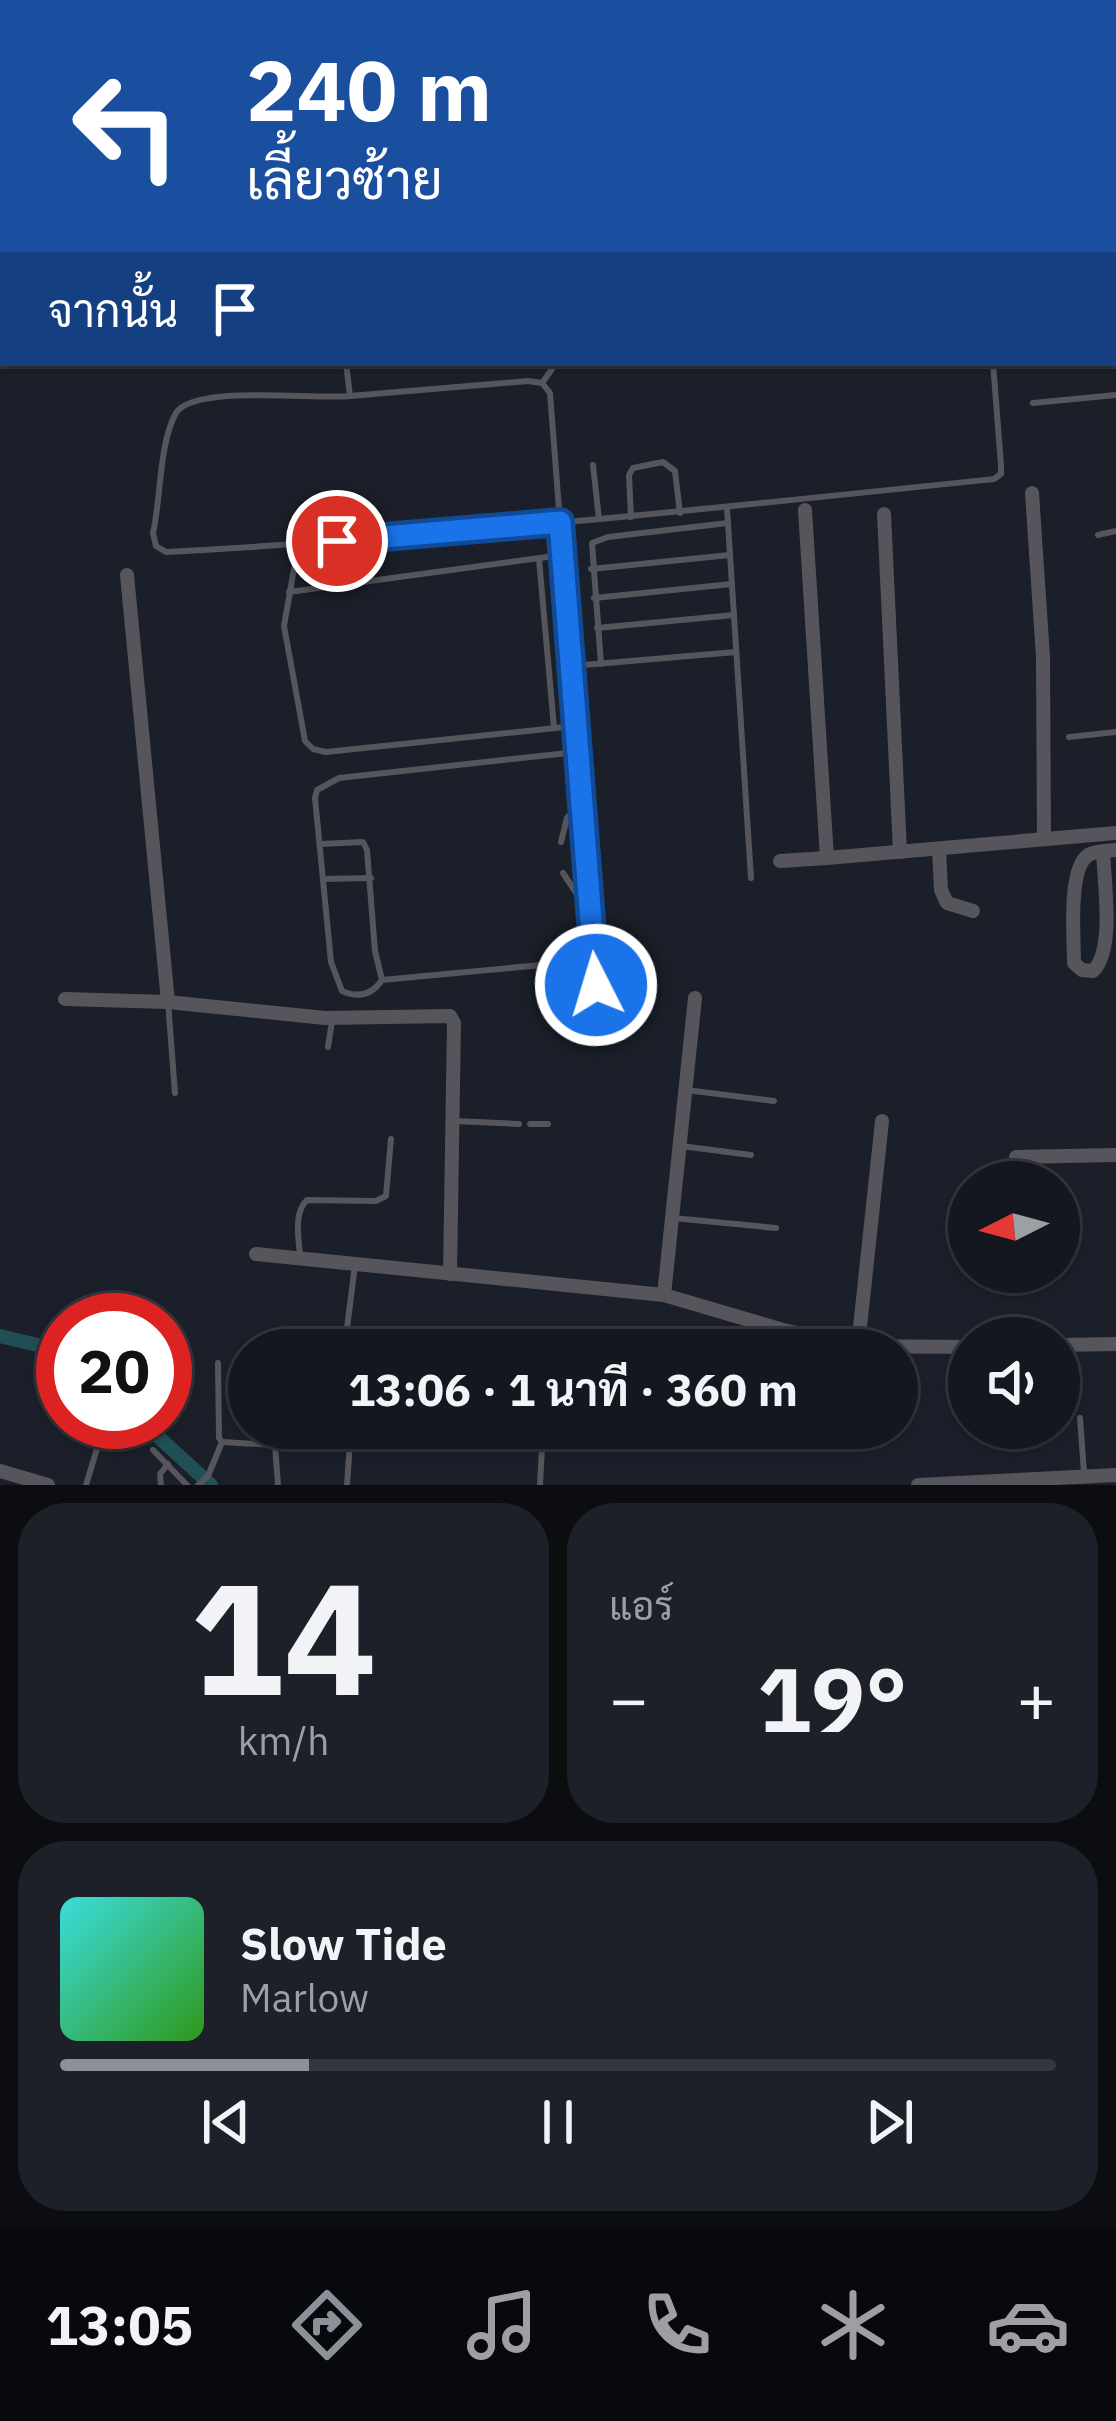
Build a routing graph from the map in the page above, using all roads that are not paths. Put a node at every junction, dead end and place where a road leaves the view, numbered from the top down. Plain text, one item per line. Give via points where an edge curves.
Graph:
1 (346, 366) edge
2 (553, 366) edge
3 (993, 366) edge
4 (542, 383) junction
5 (1116, 395) edge
6 (350, 396) junction
7 (1033, 403) dead end
8 (593, 465) dead end
9 (1032, 494) dead end
10 (727, 508) junction
11 (805, 510) dead end
12 (680, 512) junction
13 (884, 514) dead end
14 (632, 517) junction
15 (599, 519) junction
16 (560, 522) junction
17 (728, 524) junction
18 (1116, 531) edge
19 (1099, 535) dead end
20 (293, 545) junction
21 (730, 554) junction
22 (562, 555) junction
23 (539, 558) junction
24 (591, 569) junction
25 (128, 575) dead end
26 (731, 584) junction
27 (289, 592) junction
28 (594, 598) junction
29 (734, 615) junction
30 (597, 628) junction
31 (736, 652) junction
32 (601, 664) junction
33 (571, 667) junction
34 (575, 726) junction
35 (554, 728) junction
36 (1116, 732) edge
37 (1069, 737) dead end
38 (577, 752) junction
39 (581, 801) junction
40 (1116, 833) edge
41 (1044, 839) junction
42 (561, 842) dead end
43 (320, 844) junction
44 (939, 849) junction
45 (1109, 851) edge
46 (900, 852) junction
47 (827, 858) junction
48 (780, 861) dead end
49 (563, 873) dead end
50 (371, 878) junction
51 (751, 878) dead end
52 (323, 880) junction
53 (1104, 897) junction
54 (1075, 898) junction
55 (973, 910) dead end
56 (590, 914) junction
57 (594, 960) junction
58 (382, 980) junction
59 (596, 985) dead end
60 (695, 998) dead end
61 (65, 999) dead end
62 (168, 1002) junction
63 (333, 1018) junction
64 (328, 1047) dead end
65 (686, 1090) junction
66 (175, 1093) dead end
67 (774, 1101) dead end
68 (455, 1121) junction
69 (882, 1121) dead end
70 (519, 1124) dead end
71 (530, 1124) dead end
72 (548, 1124) dead end
73 (391, 1138) dead end
74 (681, 1146) junction
75 (751, 1155) dead end
76 (1116, 1155) edge
77 (1016, 1156) dead end
78 (673, 1218) junction
79 (776, 1228) dead end
80 (256, 1254) dead end
81 (300, 1257) junction
82 (355, 1264) junction
83 (450, 1274) junction
84 (664, 1295) junction
85 (347, 1329) edge
86 (780, 1329) edge
87 (861, 1329) edge
88 (1116, 1344) edge
89 (1080, 1345) edge
90 (918, 1347) edge
91 (948, 1347) edge
92 (218, 1363) dead end
93 (1080, 1418) dead end
94 (222, 1442) junction
95 (97, 1449) edge
96 (350, 1449) edge
97 (542, 1449) edge
98 (153, 1450) dead end
99 (168, 1464) junction
100 (0, 1472) edge
101 (1116, 1475) edge
102 (1085, 1477) junction
103 (48, 1485) edge
104 (86, 1485) edge
105 (161, 1485) edge
106 (187, 1485) edge
107 (198, 1485) edge
108 (278, 1485) edge
109 (347, 1485) edge
110 (540, 1485) edge
111 (918, 1485) edge

1 - 6 lane
2 - 4 lane
3 - 10 lane via 1001,465 994,479
4 - 6 lane
4 - 16 lane via 550,393
5 - 7 lane
6 - 20 lane via 208,398 177,412 156,546 166,552
8 - 15 lane
9 - 41 street
10 - 12 lane
10 - 17 lane
11 - 47 street
12 - 14 lane
12 - 14 lane via 675,471 663,463 633,468
13 - 46 street
14 - 15 lane
15 - 16 lane
16 - 20 lane
16 - 22 lane
17 - 21 lane
17 - 24 lane via 597,539
18 - 19 lane
20 - 27 lane
21 - 24 lane
21 - 26 lane
22 - 23 lane
22 - 33 lane
23 - 27 lane
23 - 35 lane
24 - 28 lane
25 - 62 street
26 - 28 lane
26 - 29 lane
27 - 35 lane via 286,643 313,749
28 - 30 lane
29 - 30 lane
29 - 31 lane
30 - 32 lane
31 - 32 lane
31 - 51 lane
32 - 33 lane
33 - 34 lane
34 - 35 lane
34 - 38 lane
36 - 37 lane
38 - 39 lane
38 - 43 lane via 328,782 315,799
39 - 42 lane
39 - 56 lane
40 - 41 street
41 - 44 street
43 - 50 lane via 362,842
43 - 52 lane
44 - 46 street
44 - 55 street via 947,903
45 - 53 street
45 - 54 street via 1088,855 1078,868
46 - 47 street
47 - 48 street
49 - 56 lane
50 - 52 lane
50 - 58 lane
52 - 58 lane via 336,981 354,996
53 - 54 street
53 - 54 street via 1106,941 1093,971 1074,963
56 - 57 lane
57 - 58 lane
57 - 59 lane
60 - 65 street
61 - 62 street
62 - 63 street
62 - 66 lane
63 - 64 lane
63 - 68 street via 450,1016
65 - 67 lane
65 - 74 street
68 - 70 lane
68 - 83 street
69 - 87 street
71 - 72 lane
73 - 81 lane via 386,1196 307,1200 298,1220
74 - 75 lane
74 - 78 street
76 - 77 street
78 - 79 lane
78 - 84 street
80 - 81 street
81 - 82 street
82 - 83 street
82 - 85 lane
83 - 84 street
84 - 86 street
88 - 89 street
90 - 91 street
92 - 94 lane
93 - 102 lane
94 - 107 lane
94 - 108 lane via 275,1444
95 - 104 lane
96 - 109 lane
97 - 110 lane
98 - 99 lane
99 - 105 lane
99 - 106 lane
100 - 103 street
101 - 102 street
102 - 111 street

